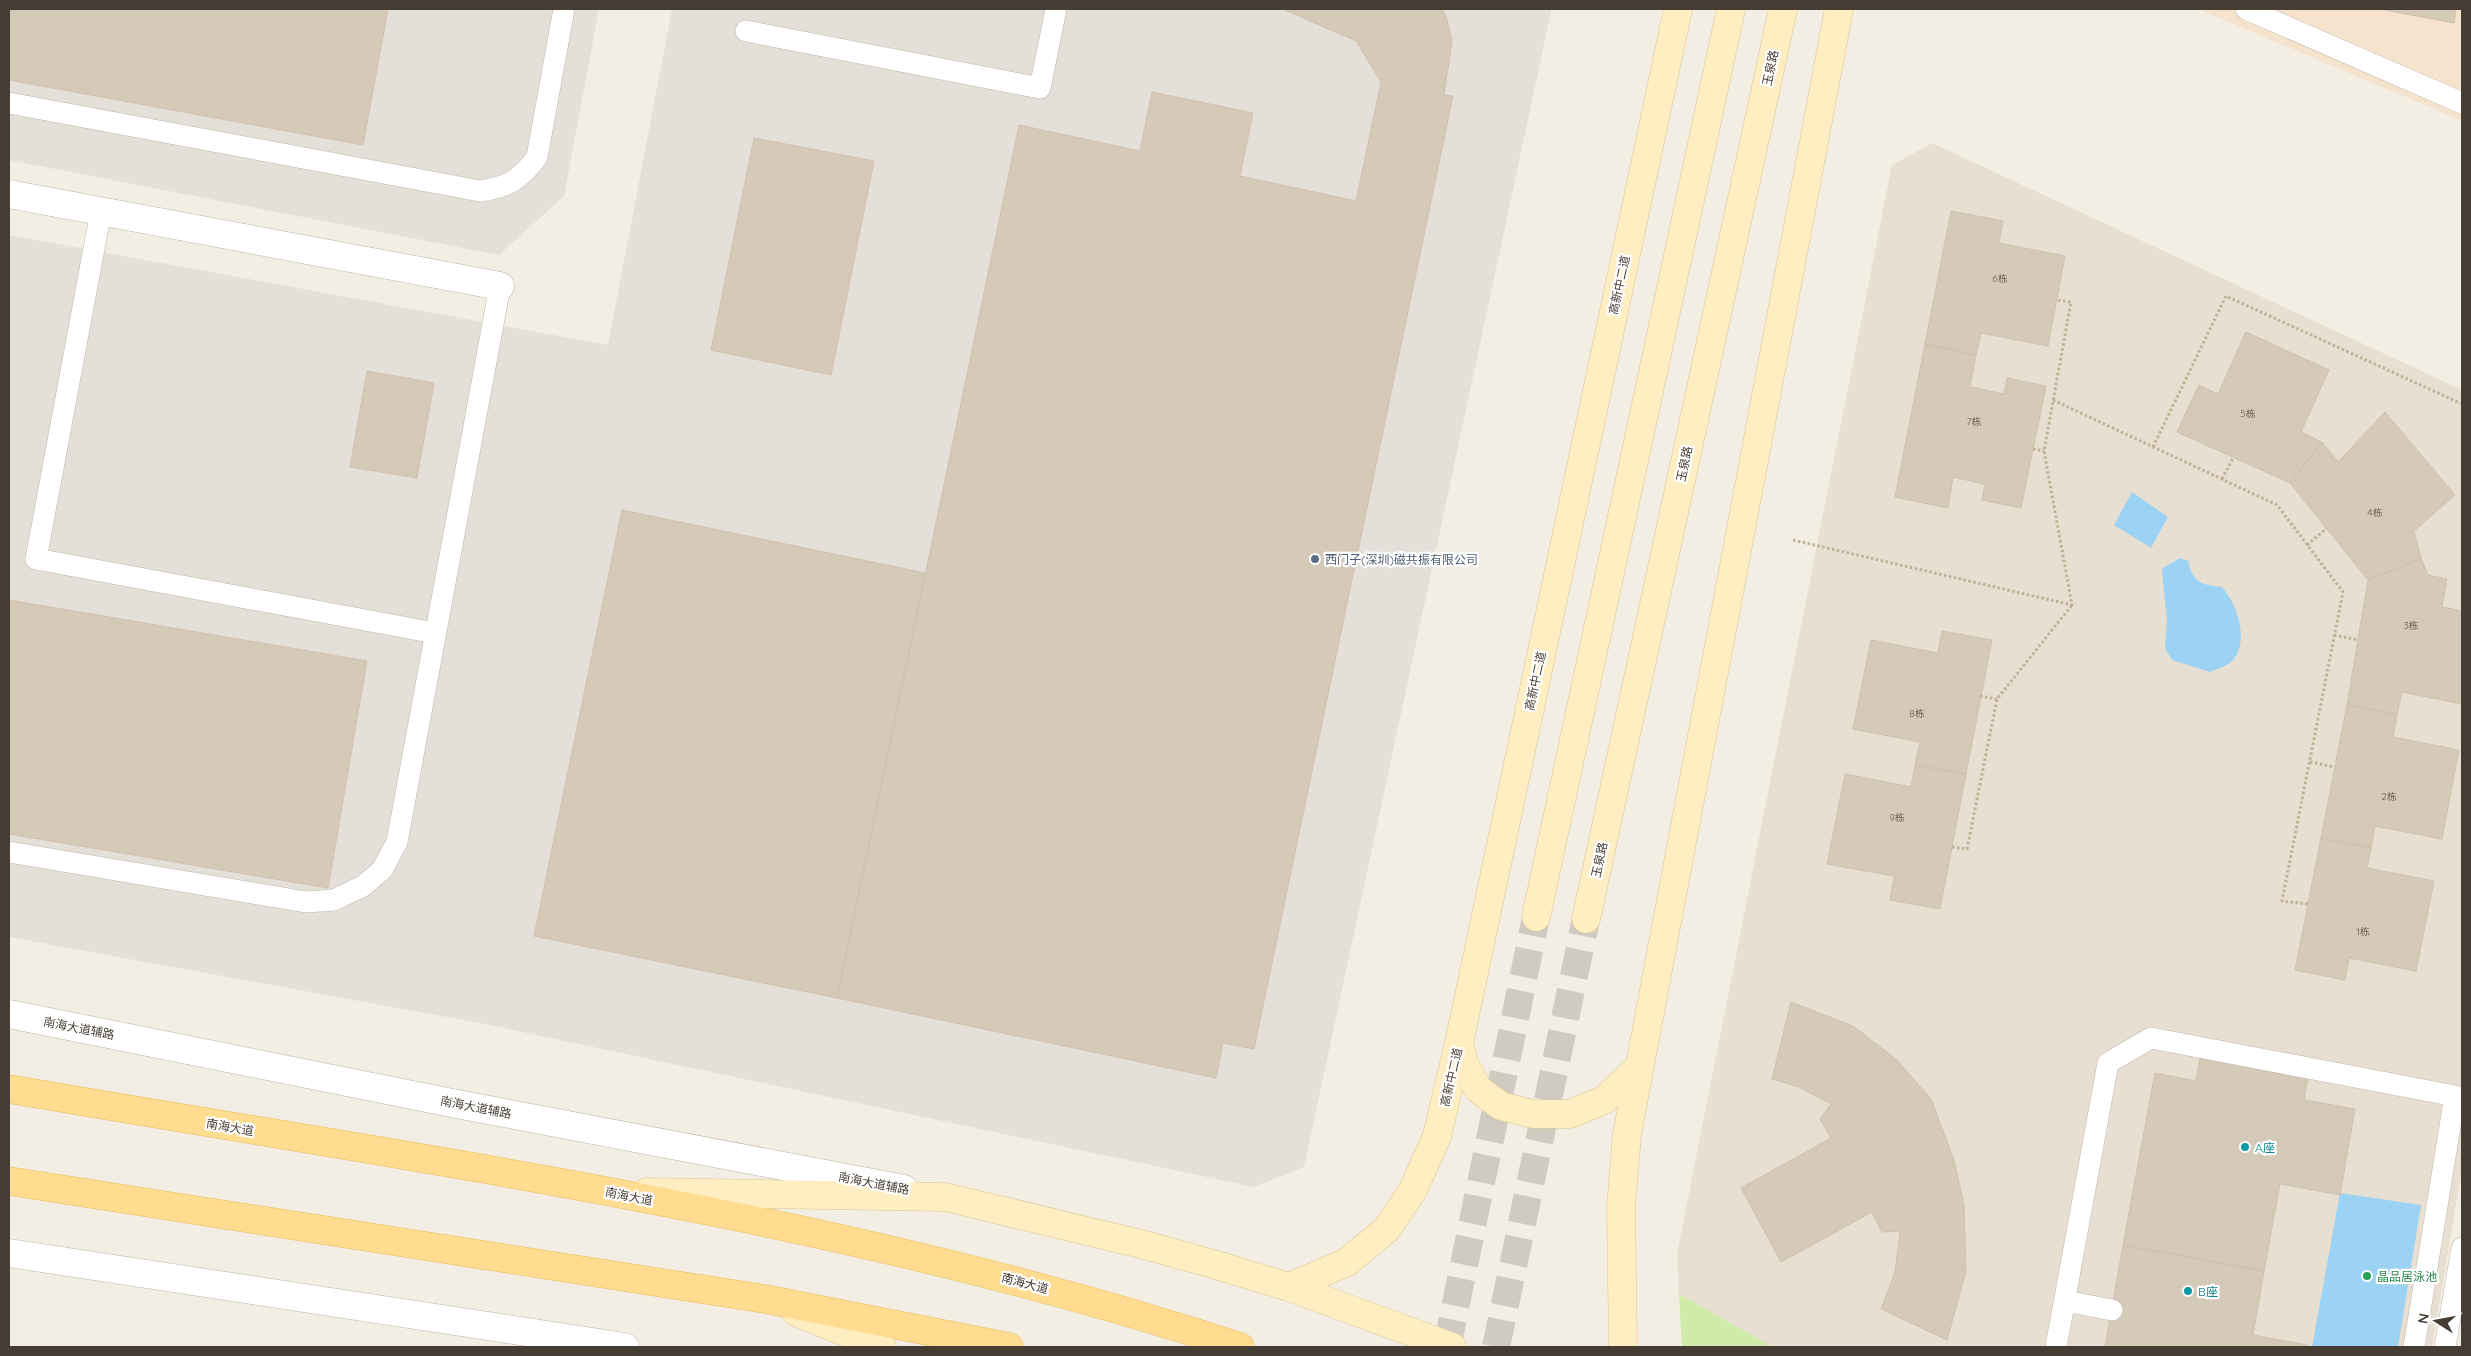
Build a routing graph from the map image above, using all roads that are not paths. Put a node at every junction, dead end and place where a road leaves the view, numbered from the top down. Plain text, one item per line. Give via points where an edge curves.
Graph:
1 (564, 9) edge
2 (1056, 9) edge
3 (1660, 9) edge
4 (1678, 9) edge
5 (1731, 9) edge
6 (1783, 9) edge
7 (1839, 9) edge
8 (2246, 9) edge
9 (746, 31) dead end
10 (1672, 37) junction
11 (9, 103) edge
12 (2462, 103) edge
13 (9, 194) edge
14 (101, 211) junction
15 (500, 286) joint
16 (435, 633) junction
17 (9, 852) edge
18 (1536, 917) tunnel mouth
19 (1586, 919) tunnel mouth
20 (9, 1014) edge
21 (1459, 1043) junction
22 (1639, 1067) junction
23 (9, 1089) edge
24 (9, 1181) edge
25 (605, 1191) junction
26 (945, 1197) junction
27 (2462, 1248) edge
28 (9, 1253) edge
29 (1289, 1287) junction
30 (764, 1299) junction
31 (2064, 1301) junction
32 (2112, 1310) dead end
33 (625, 1347) edge
34 (882, 1347) edge
35 (1009, 1347) edge
36 (1240, 1347) edge
37 (1452, 1347) edge
38 (1623, 1347) edge
39 (2056, 1347) edge
40 (2414, 1347) edge
41 (2445, 1347) edge

1 - 11 lane via 537,157 524,175 500,188 480,191
2 - 9 lane via 1040,88
3 - 10 main road
4 - 10 main road, 高新中二道
5 - 18 main road
6 - 19 main road, 玉泉路
7 - 22 main road
8 - 12 lane
10 - 21 main road, 高新中二道
13 - 14 street
14 - 15 street
14 - 16 lane via 36,559
15 - 16 lane
16 - 17 lane via 397,842 382,870 363,886 334,900 306,902
20 - 26 street, 南海大道辅路
21 - 22 main road via 1464,1063 1478,1089 1501,1106 1533,1114 1570,1114 1604,1100
21 - 29 main road, 高新中二道 via 1437,1136 1413,1190 1387,1229 1347,1262
22 - 38 main road via 1627,1134 1621,1206
23 - 25 main road, 南海大道
24 - 30 main road
25 - 26 main road
25 - 36 main road, 南海大道 via 806,1231 968,1268 1136,1313
26 - 29 main road via 1141,1244
27 - 41 lane
28 - 33 street
29 - 37 main road
30 - 34 main road
30 - 35 main road
31 - 32 lane
31 - 39 lane
31 - 40 lane via 2108,1063 2151,1038 2254,1063 2456,1096

